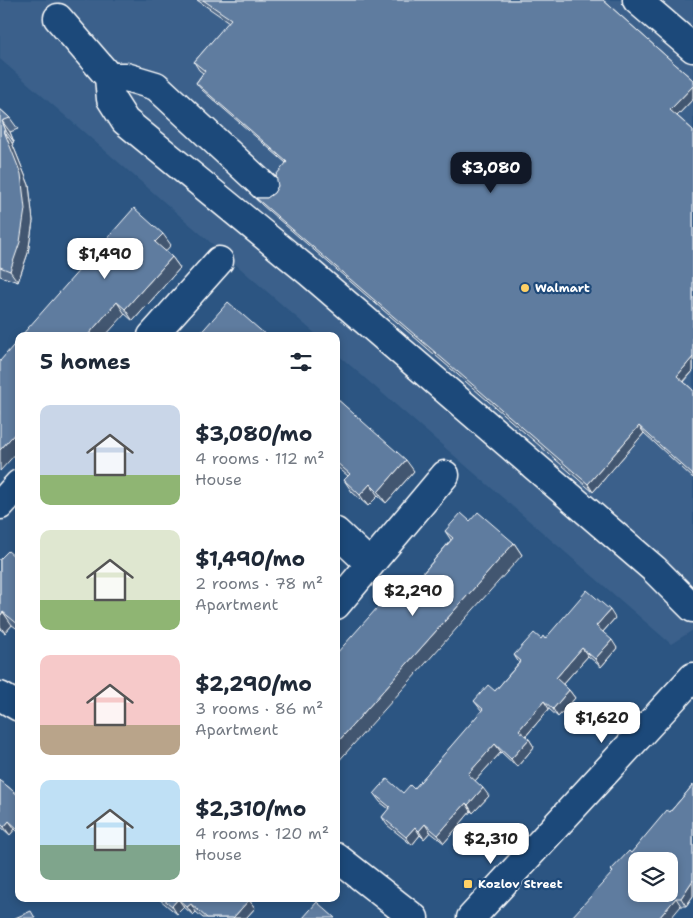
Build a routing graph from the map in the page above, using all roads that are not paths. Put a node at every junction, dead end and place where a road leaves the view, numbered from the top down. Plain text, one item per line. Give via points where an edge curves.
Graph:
1 (637, 0) edge
2 (58, 18) dead end
3 (693, 48) edge
4 (109, 78) junction
5 (268, 190) dead end
6 (219, 261) dead end
7 (156, 332) edge
8 (445, 475) dead end
9 (15, 488) edge
10 (0, 505) edge
11 (340, 536) edge
12 (370, 564) junction
13 (340, 600) edge
14 (693, 608) edge
15 (693, 677) edge
16 (0, 696) edge
17 (15, 705) edge
18 (340, 860) edge
19 (414, 918) edge
20 (471, 918) edge

1 - 3 street
2 - 4 street
4 - 5 street via 126,77 156,86
4 - 14 street via 111,99 125,121 309,272 654,569
6 - 7 street
8 - 12 street
9 - 10 street
11 - 12 street
12 - 13 street
15 - 20 street
16 - 17 street
18 - 19 street

